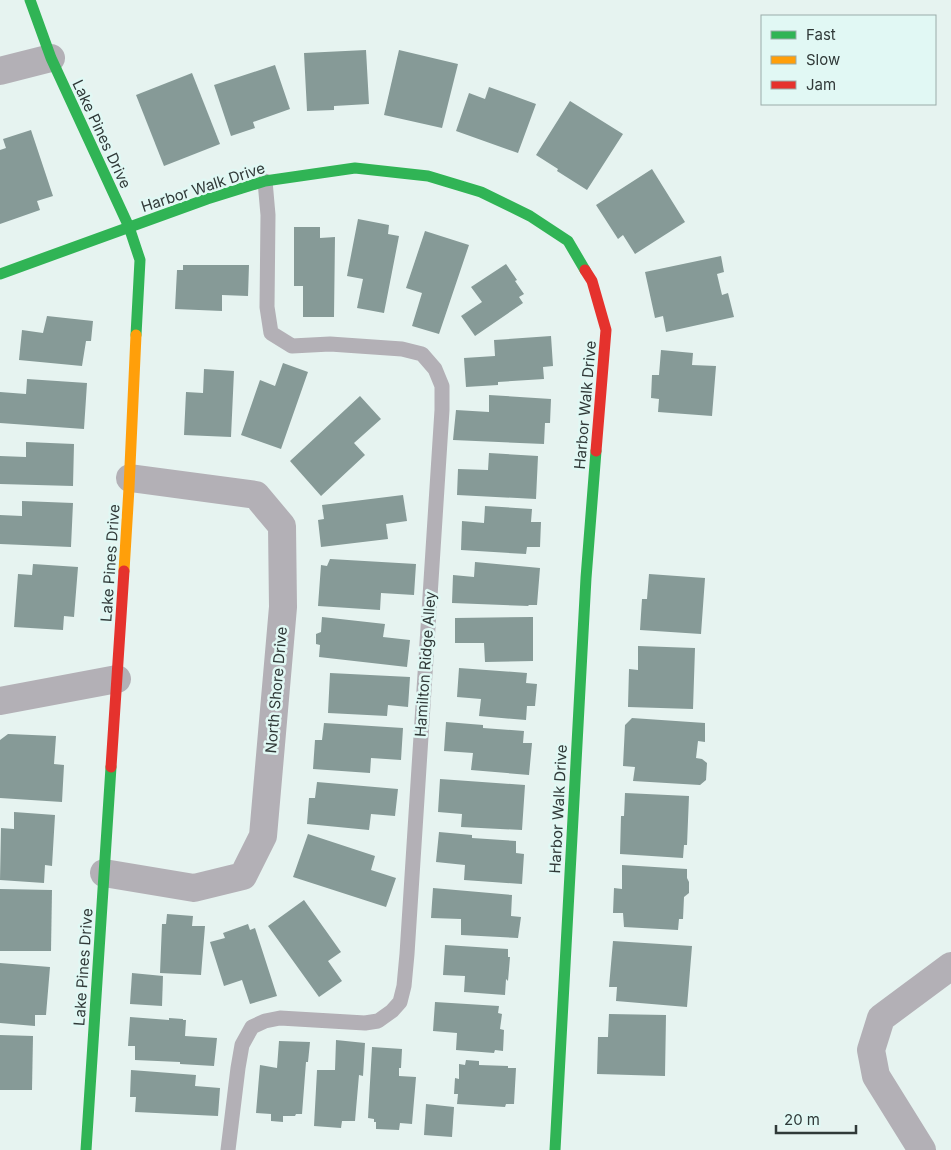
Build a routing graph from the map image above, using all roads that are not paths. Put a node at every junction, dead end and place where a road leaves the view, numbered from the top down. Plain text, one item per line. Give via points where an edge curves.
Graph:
1 (30, 0) edge
2 (51, 58) junction
3 (0, 70) edge
4 (265, 181) junction
5 (129, 227) junction
6 (0, 274) edge
7 (130, 478) junction
8 (117, 679) junction
9 (0, 701) edge
10 (104, 873) junction
11 (951, 966) edge
12 (86, 1150) edge
13 (228, 1150) edge
14 (555, 1150) edge
15 (922, 1150) edge

1 - 2 street, Lake Pines Drive
2 - 3 street
2 - 5 street, Lake Pines Drive
4 - 5 street, Harbor Walk Drive
4 - 13 lane, Hamilton Ridge Alley via 267,307 272,333 292,346 330,344 402,349 422,354 435,368 442,386 442,410 407,954 400,1002 378,1021 280,1018 252,1027 242,1045
4 - 14 street, Harbor Walk Drive via 355,168 428,176 481,192 530,216 568,241 592,281 606,330 586,578
5 - 6 street, Harbor Walk Drive
5 - 7 street, Lake Pines Drive via 140,260
7 - 8 street, Lake Pines Drive
7 - 10 street, North Shore Drive via 256,494 282,526 283,607 263,836 243,876 194,888
8 - 9 street
8 - 10 street, Lake Pines Drive
10 - 12 street, Lake Pines Drive
11 - 15 street via 881,1018 871,1050 876,1076

